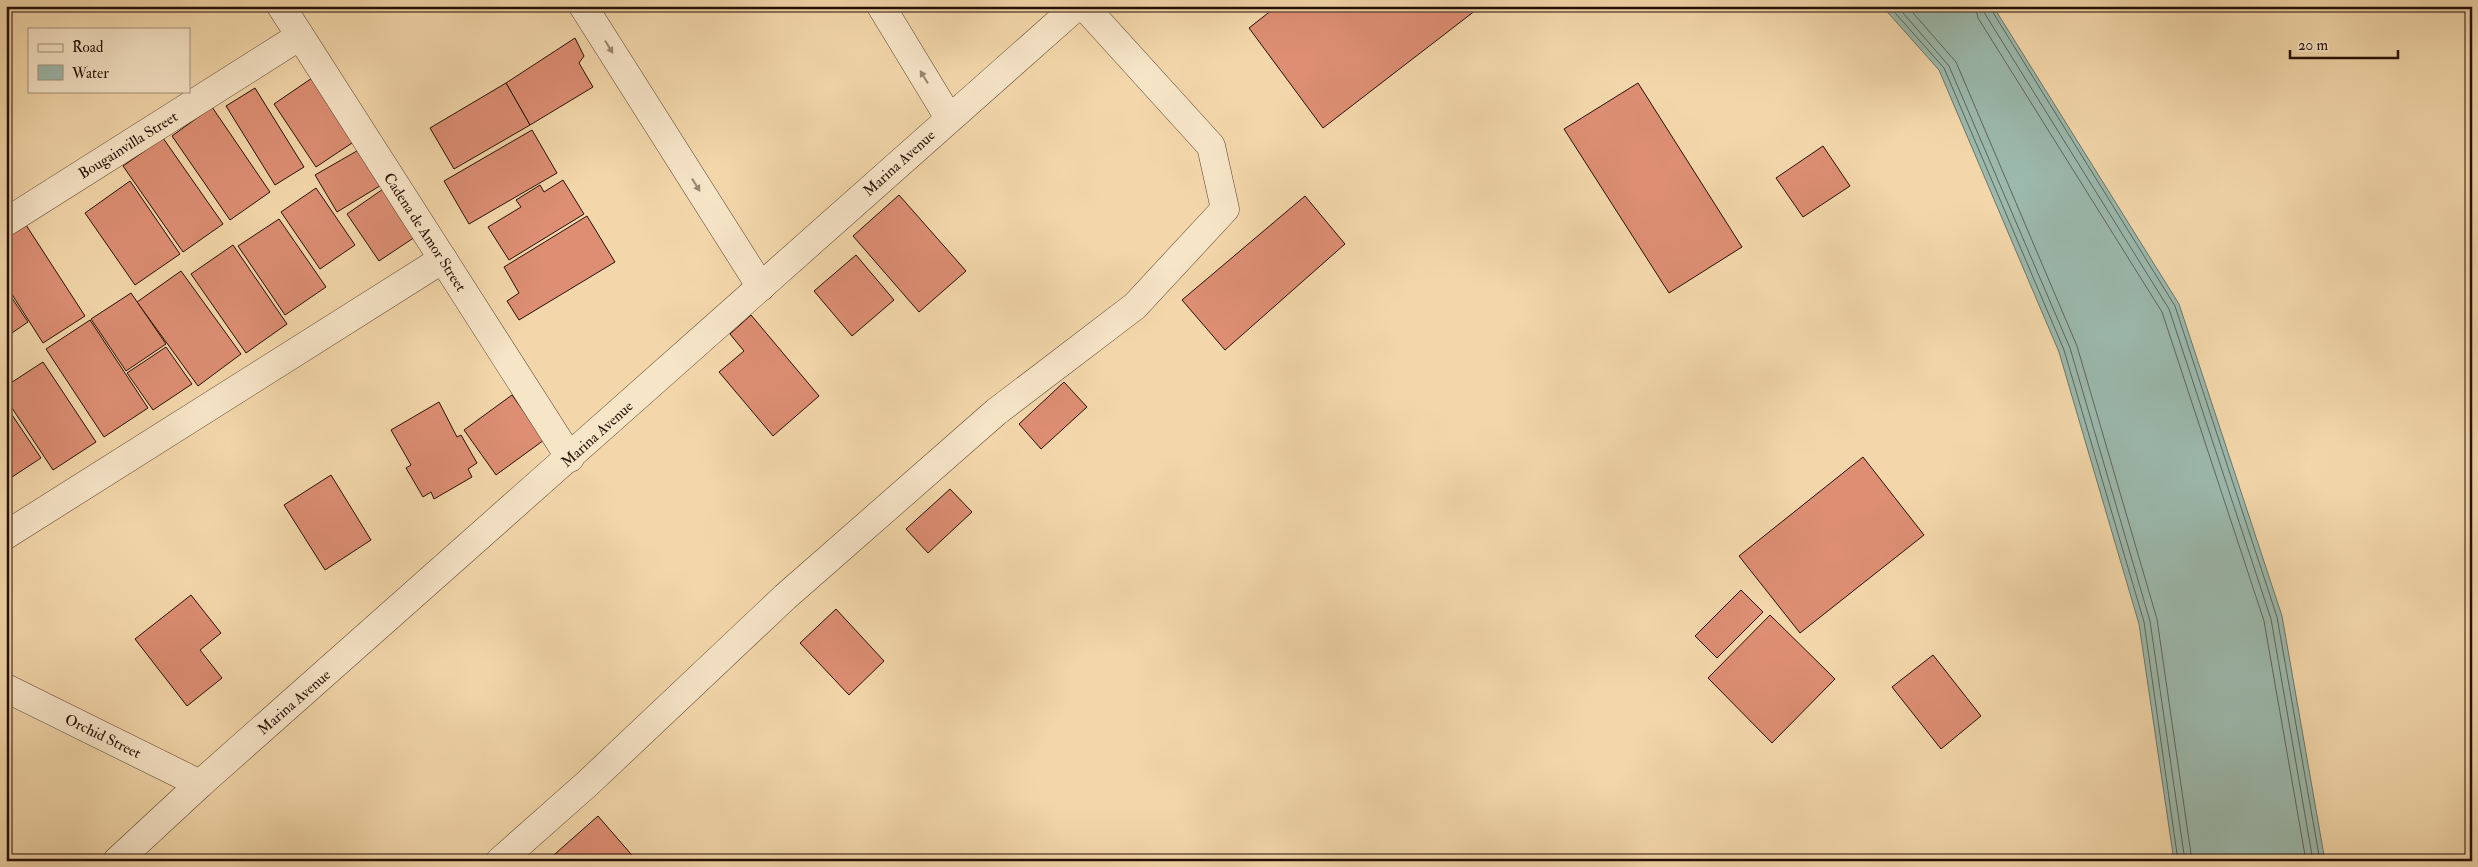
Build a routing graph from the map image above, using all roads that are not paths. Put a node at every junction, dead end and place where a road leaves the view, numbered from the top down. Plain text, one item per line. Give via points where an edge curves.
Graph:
1 (281, 6) edge
2 (583, 6) edge
3 (880, 6) edge
4 (1077, 6) edge
5 (1084, 6) edge
6 (300, 36) junction
7 (949, 118) junction
8 (6, 222) edge
9 (442, 260) junction
10 (761, 287) junction
11 (570, 458) junction
12 (6, 535) edge
13 (6, 688) edge
14 (200, 784) junction
15 (117, 861) edge
16 (500, 861) edge

1 - 6 street, Cadena de Amor Street
2 -> 10 street
7 -> 3 street
4 - 7 street, Marina Avenue
5 - 16 street via 1210,146 1225,209 1135,306 996,412 785,597 588,783
6 - 8 street, Bougainvilla Street
6 - 9 street, Cadena de Amor Street
7 - 10 street, Marina Avenue
9 - 11 street, Cadena de Amor Street
9 - 12 street
10 - 11 street, Marina Avenue
11 - 14 street, Marina Avenue
13 - 14 street, Orchid Street
14 - 15 street, Marina Avenue

